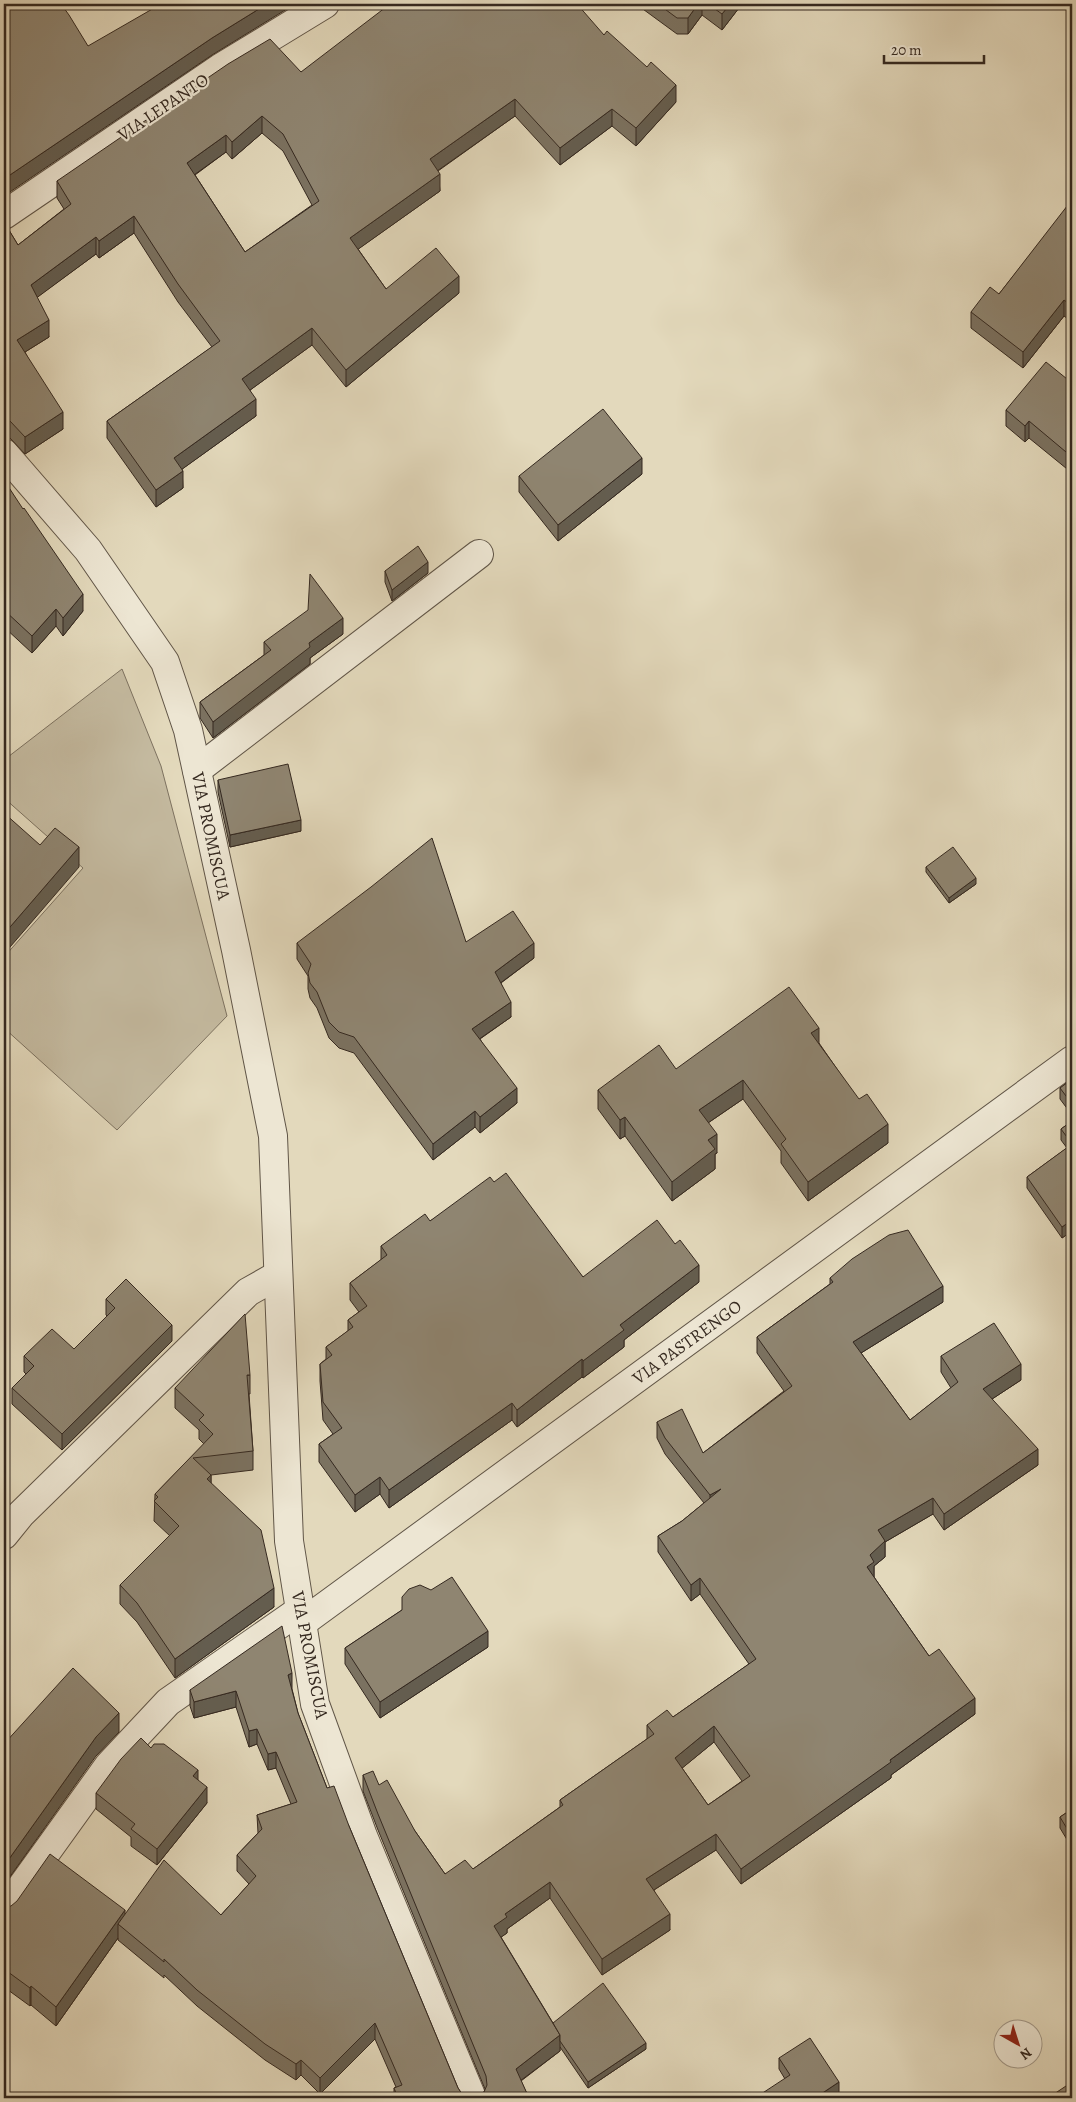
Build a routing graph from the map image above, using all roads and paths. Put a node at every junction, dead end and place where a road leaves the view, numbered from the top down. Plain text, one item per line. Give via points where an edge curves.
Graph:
1 (325, 4) edge
2 (4, 215) edge
3 (4, 452) edge
4 (479, 554) dead end
5 (197, 770) junction
6 (1072, 1060) edge
7 (278, 1274) junction
8 (4, 1536) edge
9 (301, 1617) junction
10 (4, 1911) edge
11 (472, 2098) edge

1 - 2 street, VIA LEPANTO via 220,68
3 - 5 street, VIA PROMISCUA via 88,550 165,662 188,730
4 - 5 street
5 - 7 street, VIA PROMISCUA via 273,1136
6 - 9 street, VIA PASTRENGO
7 - 8 street via 248,1292 21,1514
7 - 9 street, VIA PROMISCUA via 289,1541
9 - 10 street, VIA PASTRENGO via 168,1702 109,1764
9 - 11 street, VIA PROMISCUA via 315,1704 363,1836

